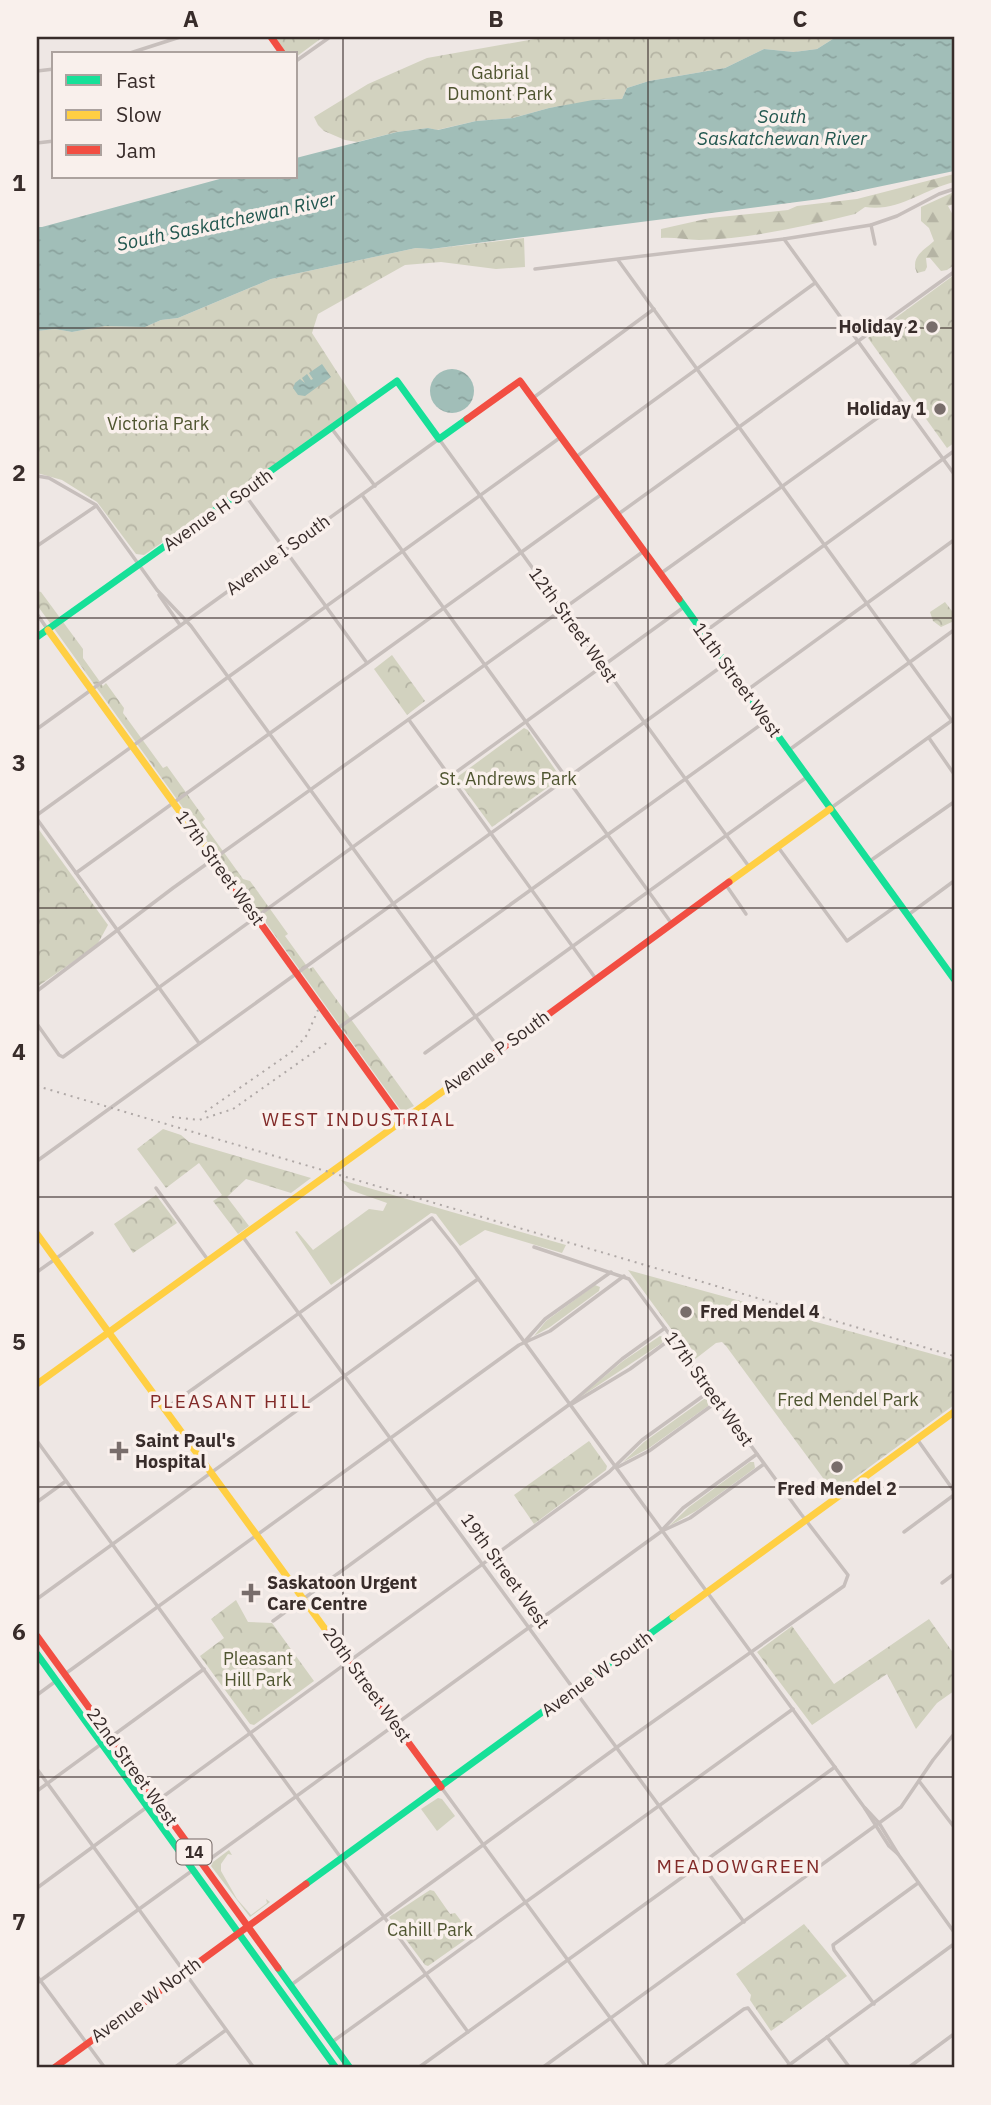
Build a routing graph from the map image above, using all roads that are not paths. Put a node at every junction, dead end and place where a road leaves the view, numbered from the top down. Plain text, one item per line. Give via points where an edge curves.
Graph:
1 (180, 37) edge
2 (271, 37) edge
3 (330, 37) edge
4 (133, 52) edge
5 (282, 52) edge
6 (298, 60) edge
7 (954, 189) edge
8 (871, 225) junction
9 (784, 239) junction
10 (875, 244) dead end
11 (618, 260) junction
12 (535, 269) dead end
13 (954, 272) edge
14 (815, 283) junction
15 (654, 309) junction
16 (858, 341) junction
17 (697, 368) junction
18 (520, 381) joint
19 (397, 382) joint
20 (533, 398) junction
21 (901, 401) junction
22 (739, 427) junction
23 (332, 429) junction
24 (561, 437) junction
25 (439, 439) junction
26 (954, 451) edge
27 (576, 457) junction
28 (943, 459) junction
29 (954, 474) edge
30 (37, 476) edge
31 (374, 486) junction
32 (782, 486) junction
33 (243, 492) junction
34 (602, 494) junction
35 (362, 495) junction
36 (480, 495) junction
37 (96, 505) junction
38 (617, 515) junction
39 (954, 540) edge
40 (825, 545) junction
41 (37, 546) edge
42 (285, 551) junction
43 (403, 551) junction
44 (644, 551) junction
45 (521, 553) junction
46 (140, 565) junction
47 (660, 575) junction
48 (157, 590) junction
49 (867, 604) junction
50 (325, 607) junction
51 (684, 607) junction
52 (444, 608) junction
53 (562, 609) junction
54 (37, 614) edge
55 (187, 620) junction
56 (180, 625) junction
57 (48, 630) junction
58 (954, 630) edge
59 (703, 634) junction
60 (37, 637) edge
61 (367, 663) junction
62 (910, 663) junction
63 (724, 664) junction
64 (485, 665) junction
65 (603, 666) junction
66 (228, 676) junction
67 (90, 690) junction
68 (745, 692) junction
69 (409, 720) junction
70 (953, 720) edge
71 (766, 721) junction
72 (526, 722) junction
73 (644, 722) junction
74 (37, 729) edge
75 (270, 733) junction
76 (929, 738) junction
77 (131, 746) junction
78 (788, 751) junction
79 (954, 774) edge
80 (449, 776) junction
81 (807, 777) junction
82 (567, 778) junction
83 (685, 779) junction
84 (311, 789) junction
85 (954, 802) edge
86 (172, 803) junction
87 (830, 809) junction
88 (37, 817) edge
89 (491, 833) junction
90 (608, 834) junction
91 (726, 835) junction
92 (353, 846) junction
93 (778, 847) junction
94 (214, 859) junction
95 (869, 862) junction
96 (750, 868) junction
97 (76, 873) junction
98 (954, 881) edge
99 (726, 885) junction
100 (532, 890) junction
101 (649, 891) junction
102 (393, 903) junction
103 (899, 904) junction
104 (746, 914) dead end
105 (908, 915) junction
106 (256, 917) junction
107 (673, 924) junction
108 (116, 930) junction
109 (572, 946) junction
110 (435, 960) junction
111 (296, 973) junction
112 (596, 979) junction
113 (954, 979) edge
114 (158, 988) junction
115 (37, 992) edge
116 (475, 1016) junction
117 (37, 1024) edge
118 (337, 1029) junction
119 (199, 1043) junction
120 (500, 1050) junction
121 (425, 1053) dead end
122 (402, 1121) junction
123 (37, 1161) edge
124 (156, 1188) dead end
125 (92, 1233) dead end
126 (37, 1234) edge
127 (243, 1237) junction
128 (534, 1247) dead end
129 (55, 1259) junction
130 (208, 1261) junction
131 (37, 1272) edge
132 (611, 1272) junction
133 (624, 1276) junction
134 (478, 1279) junction
135 (601, 1279) junction
136 (607, 1288) junction
137 (299, 1313) junction
138 (665, 1328) junction
139 (109, 1332) junction
140 (672, 1338) junction
141 (524, 1342) junction
142 (345, 1375) junction
143 (37, 1384) edge
144 (710, 1391) junction
145 (718, 1401) junction
146 (570, 1404) junction
147 (165, 1409) junction
148 (954, 1412) edge
149 (391, 1438) junction
150 (917, 1439) junction
151 (37, 1441) edge
152 (757, 1454) junction
153 (764, 1464) junction
154 (616, 1467) junction
155 (212, 1472) junction
156 (66, 1481) junction
157 (954, 1493) edge
158 (436, 1501) junction
159 (37, 1502) edge
160 (806, 1520) junction
161 (662, 1531) junction
162 (904, 1532) dead end
163 (258, 1535) junction
164 (112, 1544) junction
165 (483, 1564) junction
166 (954, 1574) edge
167 (942, 1583) dead end
168 (708, 1593) junction
169 (303, 1598) junction
170 (37, 1599) edge
171 (159, 1606) junction
172 (273, 1621) dead end
173 (529, 1628) junction
174 (37, 1636) edge
175 (750, 1652) junction
176 (37, 1654) edge
177 (349, 1661) junction
178 (204, 1669) junction
179 (65, 1674) junction
180 (56, 1681) junction
181 (575, 1690) junction
182 (37, 1695) edge
183 (793, 1709) junction
184 (395, 1724) junction
185 (250, 1732) junction
186 (954, 1734) edge
187 (110, 1737) junction
188 (102, 1744) junction
189 (617, 1747) junction
190 (835, 1767) junction
191 (37, 1769) edge
192 (919, 1781) junction
193 (47, 1783) junction
194 (441, 1787) junction
195 (37, 1791) edge
196 (296, 1795) junction
197 (157, 1801) junction
198 (659, 1805) junction
199 (147, 1807) junction
200 (877, 1824) junction
201 (954, 1826) edge
202 (483, 1844) junction
203 (93, 1846) junction
204 (342, 1858) junction
205 (203, 1864) junction
206 (701, 1864) junction
207 (193, 1870) junction
208 (918, 1883) junction
209 (37, 1888) edge
210 (525, 1902) junction
211 (139, 1910) junction
212 (384, 1916) junction
213 (744, 1922) junction
214 (248, 1926) junction
215 (954, 1932) edge
216 (238, 1933) junction
217 (954, 1944) edge
218 (567, 1961) junction
219 (184, 1972) junction
220 (426, 1975) junction
221 (37, 1976) edge
222 (38, 1982) edge
223 (290, 1985) junction
224 (874, 2004) junction
225 (610, 2019) junction
226 (226, 2030) junction
227 (468, 2032) junction
228 (954, 2035) edge
229 (827, 2037) junction
230 (332, 2043) junction
231 (87, 2044) junction
232 (790, 2065) junction
233 (54, 2068) edge
234 (105, 2068) edge
235 (174, 2068) edge
236 (254, 2068) edge
237 (336, 2068) edge
238 (350, 2068) edge
239 (418, 2068) edge
240 (542, 2068) edge
241 (647, 2068) edge
242 (663, 2068) edge
243 (785, 2068) edge
244 (850, 2068) edge
245 (908, 2068) edge

1 - 4 street
2 - 5 main road
3 - 6 street
7 - 8 street
8 - 9 street
8 - 10 street
9 - 11 street
9 - 14 street
11 - 12 street
11 - 15 street
13 - 16 street
14 - 16 street
14 - 17 street
15 - 17 street
15 - 20 street
16 - 21 street
16 - 22 street
17 - 22 street
17 - 27 street
18 - 20 main road, 11th Street West
18 - 25 main road, Avenue I South
19 - 23 main road, Avenue H South
19 - 25 main road, 12th Street West
20 - 24 main road, 11th Street West
21 - 28 street
21 - 32 street
22 - 32 street
22 - 38 street
23 - 31 street
23 - 33 main road, Avenue H South
24 - 27 main road, 11th Street West
24 - 36 street
25 - 31 street, Avenue I South
25 - 36 street, 12th Street West
26 - 28 street
27 - 34 main road, 11th Street West
28 - 29 street
28 - 40 street
30 - 37 street
31 - 35 street, Avenue I South
32 - 40 street
32 - 47 street
33 - 42 street
33 - 46 main road, Avenue H South
34 - 38 main road, 11th Street West
34 - 45 street
35 - 42 street, Avenue I South
35 - 43 street
36 - 43 street
36 - 45 street, 12th Street West
37 - 41 street
37 - 46 street
38 - 44 main road, 11th Street West
39 - 49 street
40 - 49 street
40 - 59 street
42 - 50 street
42 - 55 street, Avenue I South
43 - 50 street
43 - 52 street
44 - 47 main road, 11th Street West
44 - 53 street
45 - 52 street
45 - 53 street, 12th Street West
46 - 48 street
46 - 57 main road, Avenue H South
47 - 51 main road, 11th Street West
48 - 55 street
48 - 56 street
49 - 62 street
49 - 68 street
50 - 61 street
50 - 66 street
51 - 59 main road, 11th Street West
51 - 65 street
52 - 61 street
52 - 64 street
53 - 64 street
53 - 65 street, 12th Street West
54 - 57 street, 17th Street West
55 - 56 street, Avenue I South
55 - 66 street
56 - 67 street, Avenue I South
57 - 60 main road, Avenue H South
57 - 67 main road, 17th Street West
58 - 62 street
59 - 63 main road, 11th Street West
61 - 75 street
62 - 70 street
62 - 78 street
63 - 68 main road, 11th Street West
63 - 73 street
64 - 69 street
64 - 72 street
65 - 72 street
65 - 73 street, 12th Street West
66 - 75 street
66 - 77 street
67 - 74 street, Avenue I South
67 - 77 main road, 17th Street West
68 - 71 main road, 11th Street West
69 - 80 street
69 - 84 street
70 - 76 street, Avenue P South
71 - 78 main road, 11th Street West
71 - 83 street
72 - 80 street
72 - 82 street
73 - 82 street
73 - 83 street, 12th Street West
75 - 84 street
75 - 86 street
76 - 79 street
76 - 87 street, Avenue P South
77 - 86 main road, 17th Street West
77 - 88 street
78 - 81 main road, 11th Street West
80 - 89 street
80 - 92 street
81 - 87 main road, 11th Street West
81 - 91 street
82 - 89 street
82 - 90 street
83 - 90 street
83 - 91 street, 12th Street West
84 - 92 street
84 - 94 street
85 - 95 street
86 - 94 main road, 17th Street West
86 - 97 street
87 - 93 main road, Avenue P South
87 - 95 main road, 11th Street West
88 - 97 street
89 - 100 street
89 - 102 street
90 - 100 street
90 - 101 street
91 - 96 street, 12th Street West
91 - 101 street
92 - 102 street
92 - 106 street
93 - 96 main road, Avenue P South
93 - 103 street via 847,941
94 - 106 main road, 17th Street West
94 - 108 street
95 - 103 main road, 11th Street West
96 - 99 main road, Avenue P South
97 - 108 street
98 - 105 street
99 - 104 street
99 - 107 main road, Avenue P South
100 - 109 street
100 - 110 street
101 - 107 street
101 - 109 street
102 - 110 street
102 - 111 street
103 - 105 main road, 11th Street West
105 - 113 main road, 11th Street West
106 - 111 main road, 17th Street West
106 - 114 street
107 - 112 main road, Avenue P South
108 - 114 street
108 - 115 street
109 - 112 street
109 - 116 street
110 - 116 street
110 - 118 street
111 - 118 main road, 17th Street West
111 - 119 street
112 - 120 main road, Avenue P South
114 - 117 street via 63,1057
114 - 119 street
116 - 120 street
116 - 121 street
118 - 122 main road, 17th Street West
119 - 123 street
120 - 122 main road, Avenue P South
122 - 127 main road, Avenue P South
124 - 130 street
125 - 129 street
126 - 129 main road, 20th Street West
127 - 130 main road, Avenue P South
127 - 137 street, 19th Street West
128 - 132 street
129 - 131 street
129 - 139 main road, 20th Street West
130 - 139 main road, Avenue P South
132 - 133 street
132 - 135 street
133 - 136 street
133 - 138 street, 17th Street West
134 - 137 street via 432,1218
134 - 141 street
134 - 142 street
135 - 136 street
135 - 141 street via 545,1319
136 - 141 street via 550,1331
137 - 142 street, 19th Street West
137 - 147 street
138 - 140 street, 17th Street West
138 - 146 street
139 - 143 main road, Avenue P South
139 - 147 main road, 20th Street West
140 - 144 street, 17th Street West
140 - 146 street
141 - 146 street
141 - 149 street
142 - 149 street, 19th Street West
142 - 155 street
144 - 145 street, 17th Street West
144 - 154 street via 642,1440
145 - 152 street, 17th Street West
145 - 154 street via 649,1451
146 - 154 street
146 - 158 street
147 - 155 main road, 20th Street West
148 - 150 main road, Avenue W South
149 - 158 street, 19th Street West
149 - 163 street
150 - 157 street
150 - 160 main road, Avenue W South
151 - 156 street
152 - 153 street, 17th Street West
152 - 161 street via 683,1508
153 - 160 street, 17th Street West
153 - 161 street via 690,1518
154 - 161 street
154 - 165 street
155 - 163 main road, 20th Street West
155 - 164 street
156 - 159 street
156 - 164 street
157 - 162 street
158 - 165 street, 19th Street West
158 - 169 street
160 - 168 main road, Avenue W South
160 - 175 street, 17th Street West via 848,1579
161 - 168 street
161 - 173 street
163 - 169 main road, 20th Street West
163 - 171 street
164 - 170 street
164 - 171 street
165 - 173 street, 19th Street West
165 - 177 street
166 - 167 street
168 - 175 street
168 - 181 main road, Avenue W South
169 - 172 street
169 - 177 main road, 20th Street West
171 - 178 street
171 - 179 street
173 - 181 street, 19th Street West
173 - 184 street
174 - 179 main road, 22nd Street West / 14
175 - 183 street
175 - 189 street
176 - 180 main road, 22nd Street West / 14
177 - 184 main road, 20th Street West
177 - 185 street
178 - 185 street
178 - 187 street
179 - 187 main road, 22nd Street West / 14
180 - 182 street
180 - 188 main road, 22nd Street West / 14
181 - 189 street, 19th Street West
181 - 194 main road, Avenue W South
183 - 190 street
183 - 198 street
184 - 194 main road, 20th Street West
184 - 196 street
185 - 196 street
185 - 197 street
186 - 192 street
187 - 188 street
187 - 197 main road, 22nd Street West / 14
188 - 193 street
188 - 199 main road, 22nd Street West / 14
189 - 198 street, 19th Street West
189 - 202 street
190 - 200 street
190 - 206 street
191 - 193 street
192 - 200 street via 901,1807
192 - 201 street
193 - 195 street
193 - 203 street
194 - 202 street, 20th Street West
194 - 204 main road, Avenue W South
196 - 204 street
196 - 205 street
197 - 205 main road, 22nd Street West / 14
198 - 206 street, 19th Street West
198 - 210 street
199 - 203 street
199 - 207 main road, 22nd Street West / 14
200 - 208 street
200 - 213 street
202 - 210 street, 20th Street West
202 - 212 street
203 - 209 street
203 - 211 street
204 - 212 street
204 - 214 main road, Avenue W South
205 - 214 main road, 22nd Street West / 14
206 - 213 street, 19th Street West
206 - 218 street
207 - 211 street
207 - 216 main road, 22nd Street West / 14
208 - 215 street
208 - 224 street via 833,1945
210 - 218 street, 20th Street West
210 - 220 street
211 - 219 street
211 - 222 street
212 - 220 street
212 - 223 street
213 - 225 street
214 - 216 main road, Avenue W South
214 - 223 main road, 22nd Street West / 14
216 - 219 main road, Avenue W North
216 - 237 main road, 22nd Street West / 14
217 - 224 street
218 - 225 street, 20th Street West
218 - 227 street
219 - 226 street
219 - 231 main road, Avenue W North
220 - 227 street
220 - 230 street
221 - 222 street
222 - 231 street
223 - 230 main road, 22nd Street West / 14
224 - 229 street
225 - 240 street
225 - 241 street, 20th Street West
226 - 235 street
226 - 236 street
227 - 239 street
228 - 245 street
229 - 232 street
229 - 244 street
230 - 238 main road, 22nd Street West / 14
231 - 233 main road, Avenue W North
231 - 234 street
232 - 242 street via 748,2008
232 - 243 street

